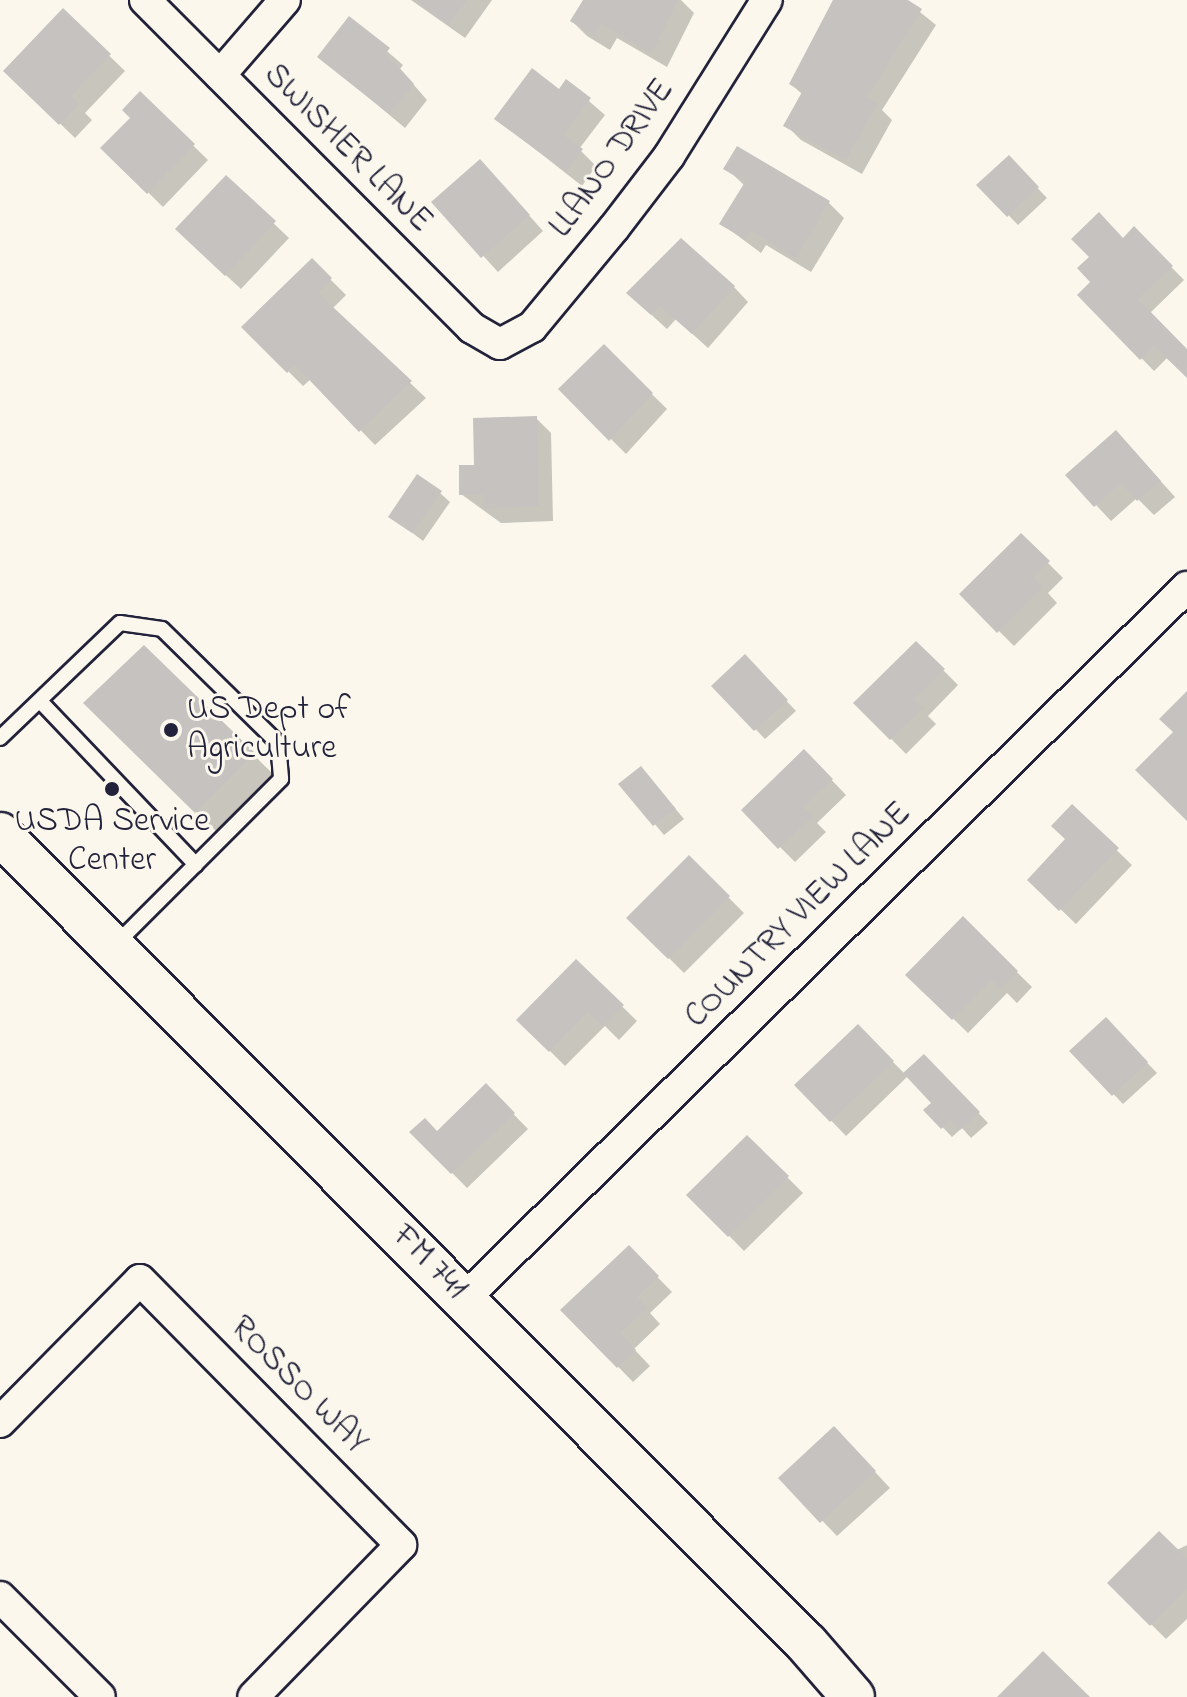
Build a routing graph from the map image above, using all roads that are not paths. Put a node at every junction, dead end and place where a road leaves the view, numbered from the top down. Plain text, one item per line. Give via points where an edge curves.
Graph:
1 (145, 0) edge
2 (285, 0) edge
3 (767, 0) edge
4 (220, 75) junction
5 (500, 344) joint
6 (1187, 587) edge
7 (40, 701) junction
8 (0, 738) edge
9 (0, 834) edge
10 (196, 865) junction
11 (113, 947) junction
12 (464, 1299) junction
13 (0, 1422) edge
14 (0, 1597) edge
15 (100, 1697) edge
16 (253, 1697) edge
17 (853, 1697) edge

1 - 4 street, SWISHER LANE
2 - 4 street
3 - 5 street, LLANO DRIVE via 669,156 614,228 532,327
4 - 5 street, SWISHER LANE via 472,328
6 - 12 street, COUNTRY VIEW LANE
7 - 8 lane
7 - 10 lane
7 - 10 lane via 120,623 162,629 278,743 281,779
9 - 11 main road, FM 741 / FM 741
10 - 11 lane
11 - 12 main road, FM 741 / FM 741
12 - 17 main road, FM 741 / FM 741 via 807,1644
13 - 16 street, ROSSO WAY via 140,1280 401,1545
14 - 15 street

